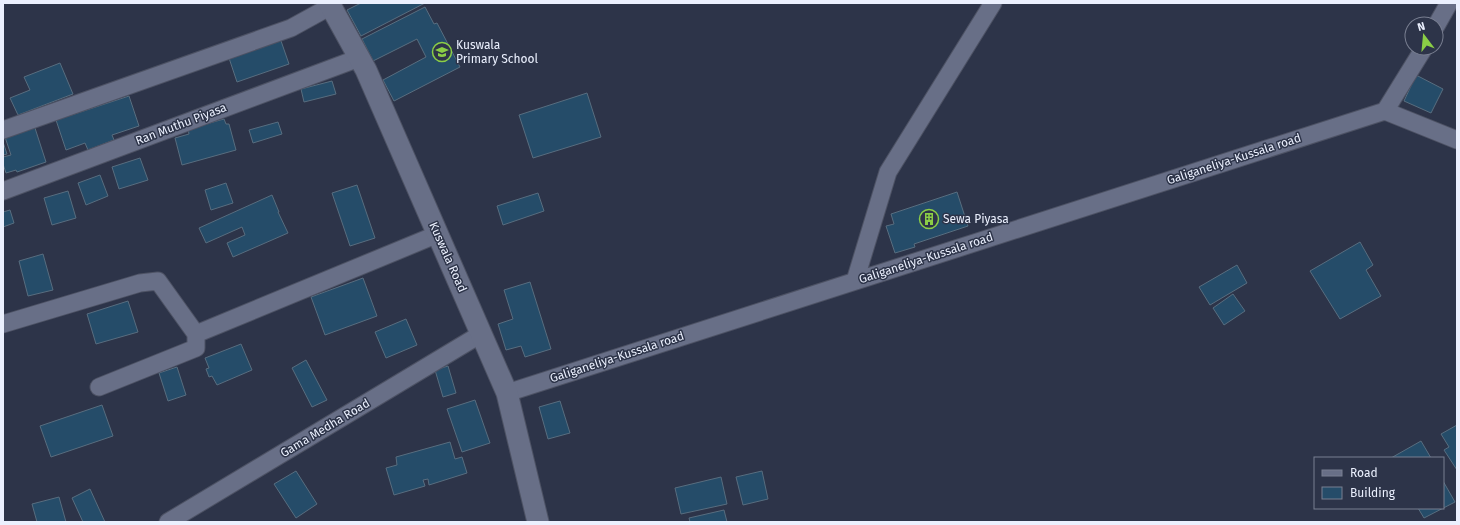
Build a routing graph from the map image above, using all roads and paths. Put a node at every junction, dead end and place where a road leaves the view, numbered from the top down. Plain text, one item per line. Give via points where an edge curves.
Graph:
1 (993, 3) edge
2 (1449, 3) edge
3 (330, 5) edge
4 (1442, 16) edge
5 (1419, 56) edge
6 (359, 58) junction
7 (1385, 111) junction
8 (3, 130) edge
9 (1457, 140) edge
10 (3, 191) edge
11 (438, 234) junction
12 (856, 281) junction
13 (3, 324) edge
14 (196, 334) junction
15 (482, 334) junction
16 (99, 387) dead end
17 (507, 393) junction
18 (168, 522) edge
19 (538, 522) edge

1 - 12 street via 888,172
2 - 4 street
3 - 6 street, Kuswala Road
3 - 8 street via 291,28
5 - 7 street
6 - 10 street, Ran Muthu Piyasa
6 - 11 street, Kuswala Road
7 - 9 street
7 - 12 street, Galiganeliya-Kussala road
11 - 14 street
11 - 15 street, Kuswala Road
12 - 17 street, Galiganeliya-Kussala road
13 - 14 street via 140,283 158,281
14 - 16 street via 196,348
15 - 17 street, Kuswala Road
15 - 18 street, Gama Medha Road
17 - 19 street, Kuswala Road

